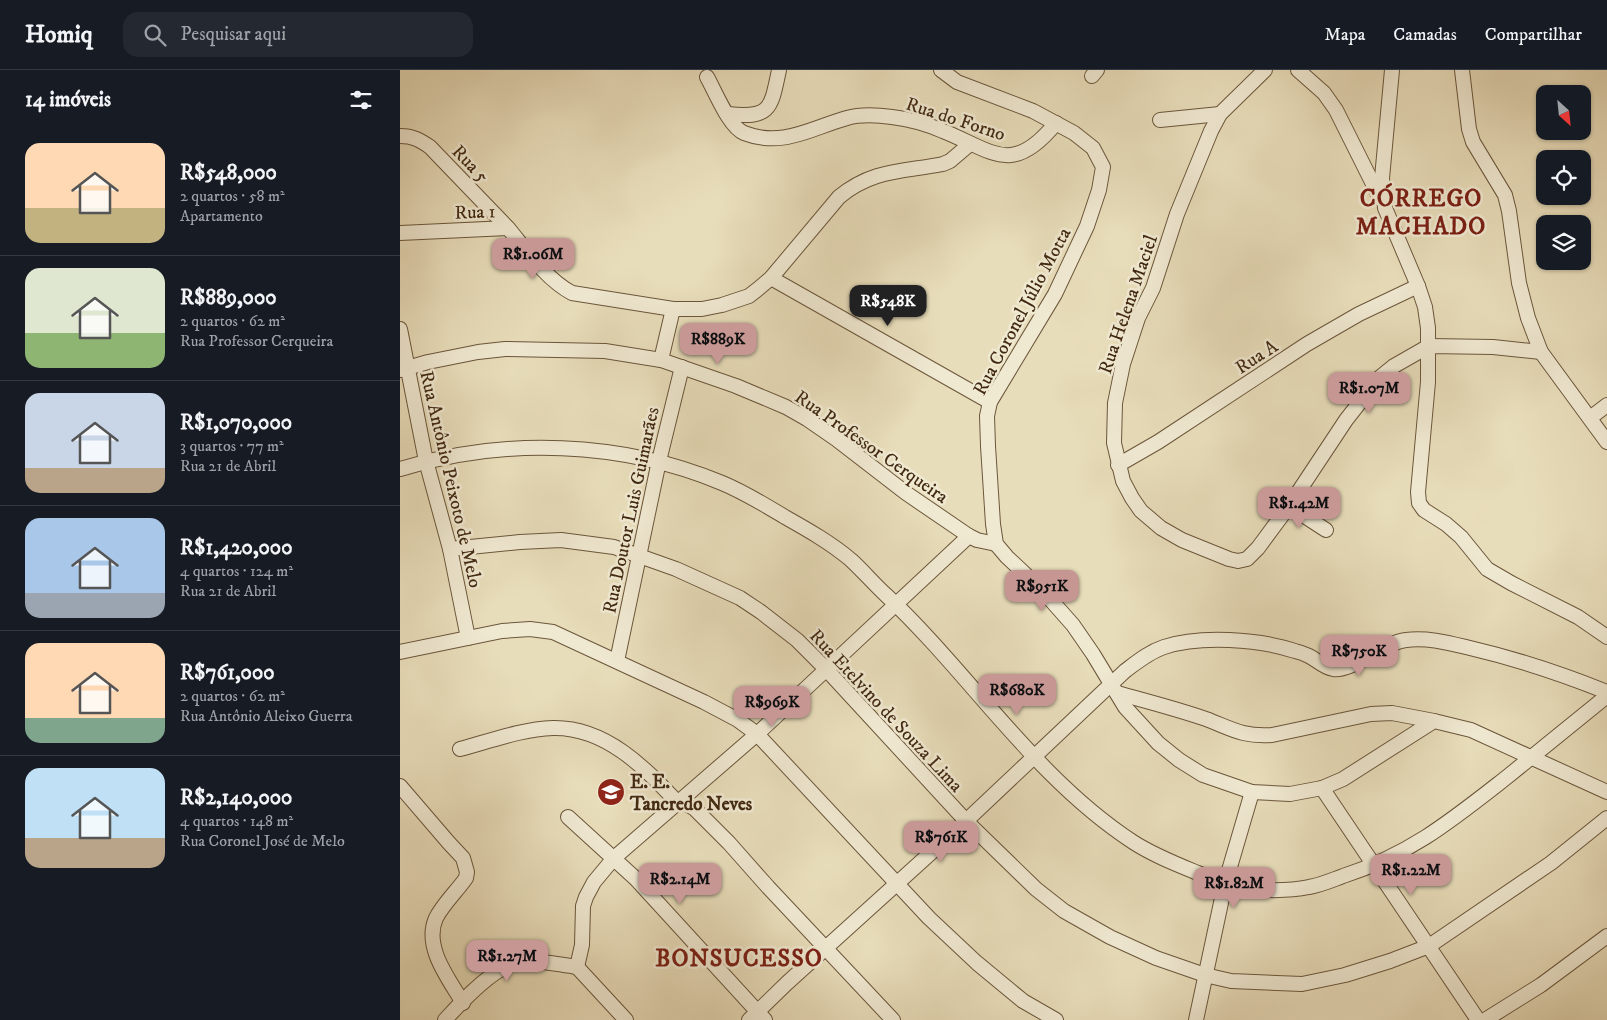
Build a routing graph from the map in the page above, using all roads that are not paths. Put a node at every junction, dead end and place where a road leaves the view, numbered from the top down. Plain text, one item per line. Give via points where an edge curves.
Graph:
1 (779, 70) edge
2 (941, 70) edge
3 (1265, 70) edge
4 (1298, 70) edge
5 (1392, 70) edge
6 (1462, 70) edge
7 (707, 77) dead end
8 (728, 114) junction
9 (1220, 114) junction
10 (1160, 120) dead end
11 (1056, 123) junction
12 (400, 136) edge
13 (970, 144) junction
14 (1384, 208) junction
15 (508, 228) junction
16 (400, 232) edge
17 (771, 278) junction
18 (1418, 286) junction
19 (673, 309) junction
20 (400, 329) edge
21 (1429, 346) junction
22 (1541, 352) junction
23 (661, 360) junction
24 (682, 367) junction
25 (404, 369) edge
26 (990, 402) junction
27 (1607, 405) edge
28 (1590, 418) junction
29 (1607, 442) edge
30 (426, 461) junction
31 (659, 461) junction
32 (1118, 465) junction
33 (400, 469) edge
34 (1289, 506) junction
35 (1326, 530) dead end
36 (969, 536) junction
37 (996, 544) junction
38 (450, 549) junction
39 (639, 554) junction
40 (897, 605) junction
41 (1607, 636) edge
42 (468, 638) junction
43 (400, 652) edge
44 (617, 661) junction
45 (826, 670) junction
46 (1114, 688) junction
47 (1607, 694) edge
48 (1434, 720) junction
49 (757, 734) junction
50 (460, 749) dead end
51 (1034, 757) junction
52 (1531, 757) junction
53 (1322, 788) junction
54 (401, 790) edge
55 (1252, 792) junction
56 (1607, 792) edge
57 (678, 803) junction
58 (568, 816) dead end
59 (1607, 818) edge
60 (966, 821) junction
61 (614, 858) junction
62 (1374, 866) junction
63 (896, 884) junction
64 (1225, 884) junction
65 (1607, 936) edge
66 (1429, 946) junction
67 (826, 948) junction
68 (577, 967) junction
69 (1205, 975) junction
70 (463, 1003) junction
71 (757, 1017) edge
72 (445, 1020) edge
73 (626, 1020) edge
74 (893, 1020) edge
75 (1056, 1020) edge
76 (1196, 1020) edge
77 (1478, 1020) edge
78 (1485, 1020) edge

1 - 8 street via 769,106 754,115
2 - 11 street, Rua Coronel Júlio Motta via 957,82
3 - 9 street, Rua Helena Maciel
4 - 14 street via 1324,93 1336,110
5 - 14 street via 1382,178
6 - 22 street via 1468,128 1505,195 1519,283
7 - 8 street, Rua do Forno
8 - 13 street, Rua do Forno via 732,124 742,133 758,137 794,137 846,118 874,115 923,124
9 - 10 street
9 - 32 street, Rua Helena Maciel via 1177,214 1126,355 1113,425
11 - 13 street, Rua do Forno via 1030,148 1013,155 991,153
11 - 26 street, Rua Coronel Júlio Motta via 1093,148 1103,168 1099,190 1087,226 1055,294
12 - 15 street, Rua 5 via 419,139 430,148
13 - 17 street, Rua 1 via 943,164 878,175 849,189
14 - 18 street
15 - 16 street, Rua 1
15 - 19 street, Rua 1 via 535,261 561,287 572,293
17 - 19 street, Rua 1 via 739,300 702,309
17 - 26 street
18 - 21 street via 1425,307
18 - 32 street, Rua A via 1359,314 1307,344
19 - 23 street
20 - 25 street, Rua Antônio Peixoto de Melo
21 - 22 street
21 - 34 street via 1378,379 1346,420
21 - 41 street via 1419,502 1424,510 1454,530 1487,569
22 - 28 street
23 - 24 street, Rua Professor Cerqueira
23 - 25 street, Rua Professor Cerqueira via 605,351 506,350 478,352
24 - 31 street, Rua Doutor Luis Guimarães
24 - 36 street, Rua Professor Cerqueira via 736,386 807,419
25 - 30 street, Rua Antônio Peixoto de Melo
26 - 37 street, Rua Coronel Júlio Motta via 987,416
27 - 28 street
28 - 29 street
30 - 31 street via 519,448 610,452
30 - 33 street
30 - 38 street, Rua Antônio Peixoto de Melo
31 - 39 street, Rua Doutor Luis Guimarães
31 - 40 street via 723,483 811,532 851,560
32 - 34 street, Rua Helena Maciel via 1132,498 1157,525 1182,540 1229,559 1247,559
34 - 35 street
36 - 37 street, Rua Professor Cerqueira
36 - 40 street
37 - 46 street via 1073,626
38 - 39 street, Rua Etelvino de Souza Lima via 562,540
38 - 42 street, Rua Antônio Peixoto de Melo
39 - 44 street, Rua Doutor Luis Guimarães
39 - 45 street, Rua Etelvino de Souza Lima via 740,598 797,640
40 - 45 street
40 - 51 street
42 - 43 street
42 - 44 street via 502,631 552,632
44 - 49 street via 704,702
45 - 49 street
45 - 60 street, Rua Etelvino de Souza Lima
46 - 47 street via 1125,671 1150,653 1184,641 1222,640 1276,646 1310,656 1333,669 1352,665 1404,640 1422,639 1525,662
46 - 48 street via 1255,736 1370,714 1392,713
46 - 51 street
46 - 55 street via 1125,707 1158,743 1179,760 1203,775
47 - 52 street
48 - 52 street via 1471,730
48 - 53 street via 1343,779
49 - 57 street
49 - 63 street
50 - 57 street via 536,730 555,728 590,735 637,761
51 - 60 street
51 - 64 street via 1094,814 1135,844
52 - 56 street
52 - 62 street via 1453,820
53 - 55 street via 1290,794
53 - 62 street
54 - 70 street via 466,864 466,878 432,928 433,946
55 - 64 street
57 - 61 street
57 - 67 street via 695,809
58 - 61 street
59 - 66 street, Rua Etelvino de Souza Lima via 1551,863
60 - 63 street
60 - 69 street, Rua Etelvino de Souza Lima via 1036,889 1064,911 1156,958
61 - 68 street via 586,897
61 - 71 street
62 - 64 street via 1311,887 1282,890
62 - 66 street
63 - 67 street
63 - 75 street via 977,963 1023,1001
64 - 69 street
65 - 78 street via 1541,985
66 - 69 street, Rua Etelvino de Souza Lima via 1345,975 1302,984 1230,981
66 - 77 street
67 - 71 street
67 - 74 street
68 - 70 street via 523,961 506,965
68 - 73 street
69 - 76 street
70 - 72 street

